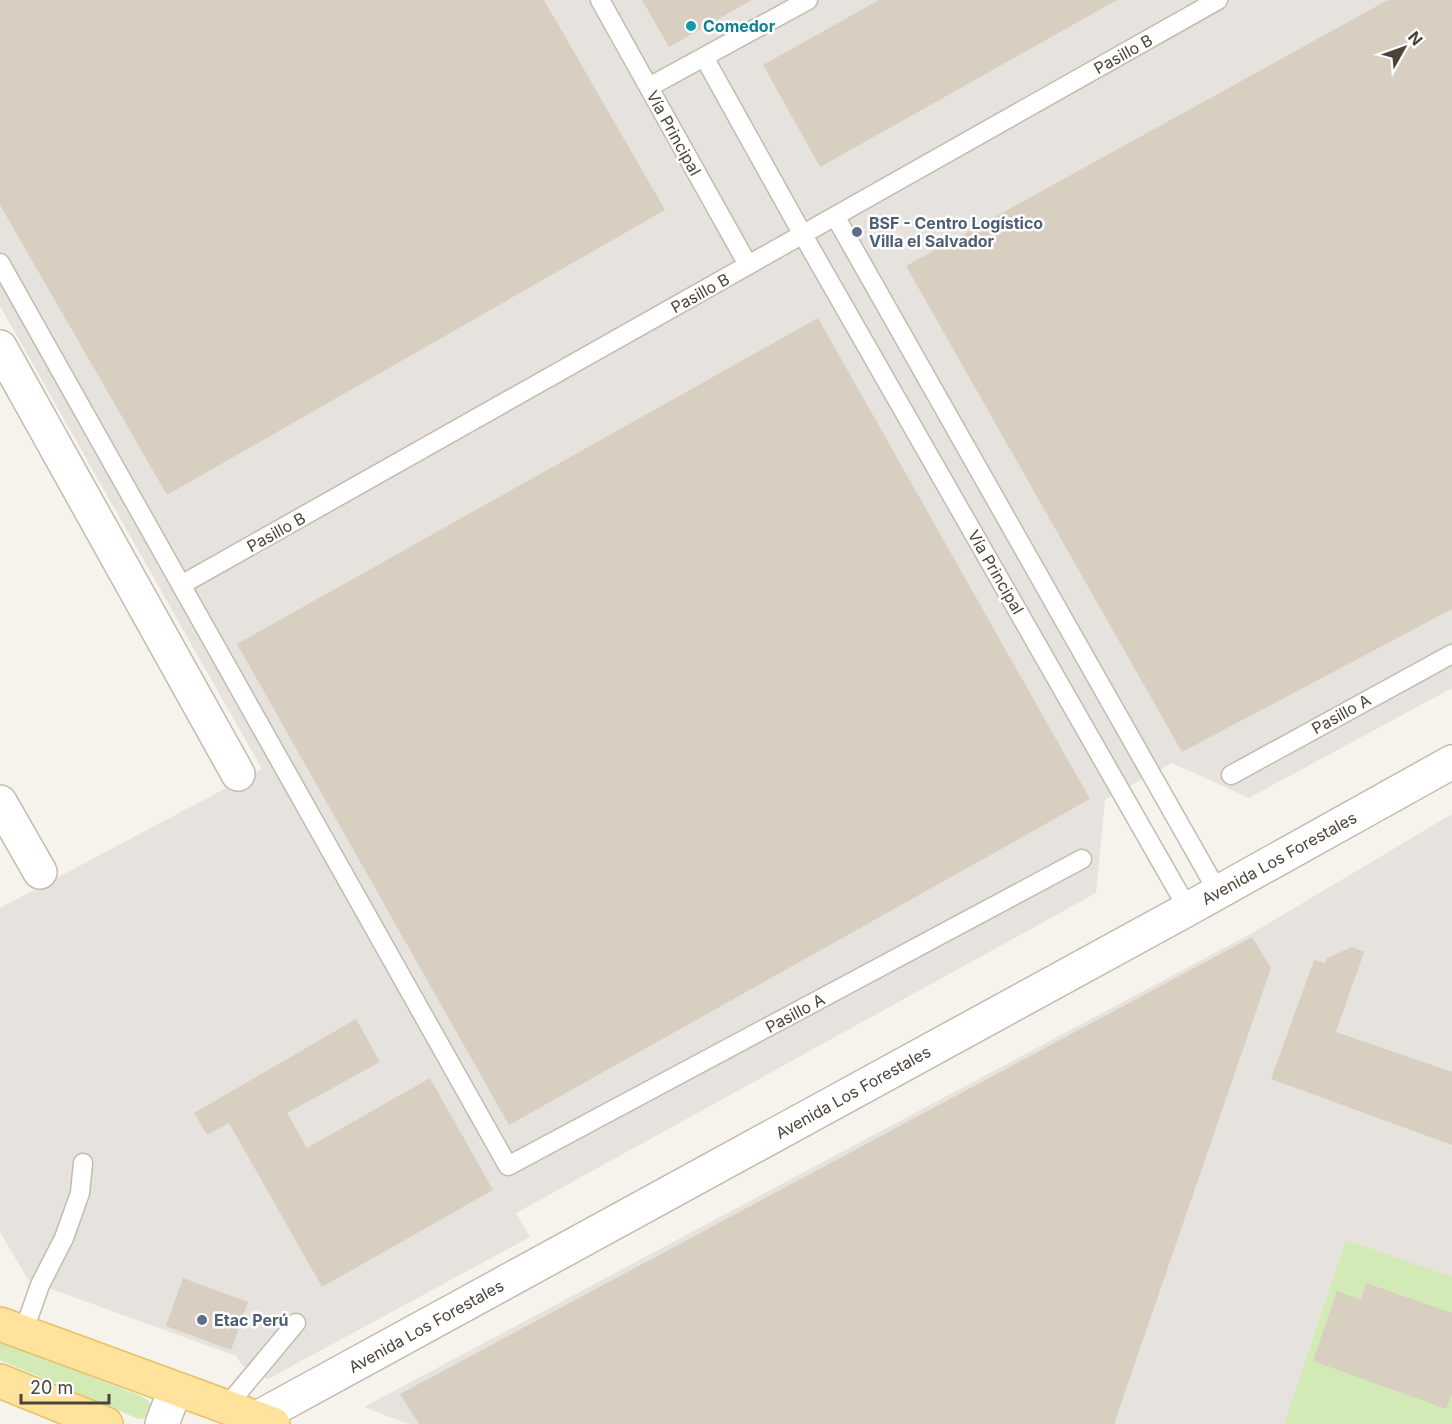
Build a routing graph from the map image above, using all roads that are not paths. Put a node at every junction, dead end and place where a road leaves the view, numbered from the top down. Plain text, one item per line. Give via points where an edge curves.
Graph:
1 (600, 0) edge
2 (808, 0) edge
3 (1218, 0) edge
4 (704, 57) junction
5 (649, 87) junction
6 (835, 216) junction
7 (803, 235) junction
8 (0, 263) edge
9 (748, 265) junction
10 (0, 347) edge
11 (181, 585) junction
12 (1452, 654) edge
13 (1452, 762) edge
14 (238, 774) dead end
15 (1231, 775) dead end
16 (0, 802) edge
17 (1082, 859) dead end
18 (40, 872) dead end
19 (1218, 892) junction
20 (1188, 909) junction
21 (83, 1163) dead end
22 (296, 1323) dead end
23 (12, 1329) edge
24 (0, 1381) edge
25 (175, 1390) junction
26 (249, 1419) edge
27 (106, 1424) edge
28 (162, 1424) edge

1 - 5 lane, Vía Principal
2 - 4 lane
3 - 6 lane, Pasillo B
4 - 5 lane
4 - 7 lane, Vía Principal
5 - 9 lane, Vía Principal
6 - 7 lane, Pasillo B
6 - 19 lane
7 - 9 lane, Pasillo B
7 - 20 lane, Vía Principal
8 - 11 lane
9 - 11 lane, Pasillo B
10 - 14 street
11 - 17 lane, Pasillo A via 508,1166
12 - 15 lane, Pasillo A
13 - 19 street, Avenida Los Forestales
16 - 18 street
19 - 20 street, Avenida Los Forestales
20 - 26 street, Avenida Los Forestales
21 - 23 lane via 80,1193 67,1229 40,1285
22 - 26 lane
23 - 25 main road
24 - 27 main road
25 - 26 main road
25 - 28 street

